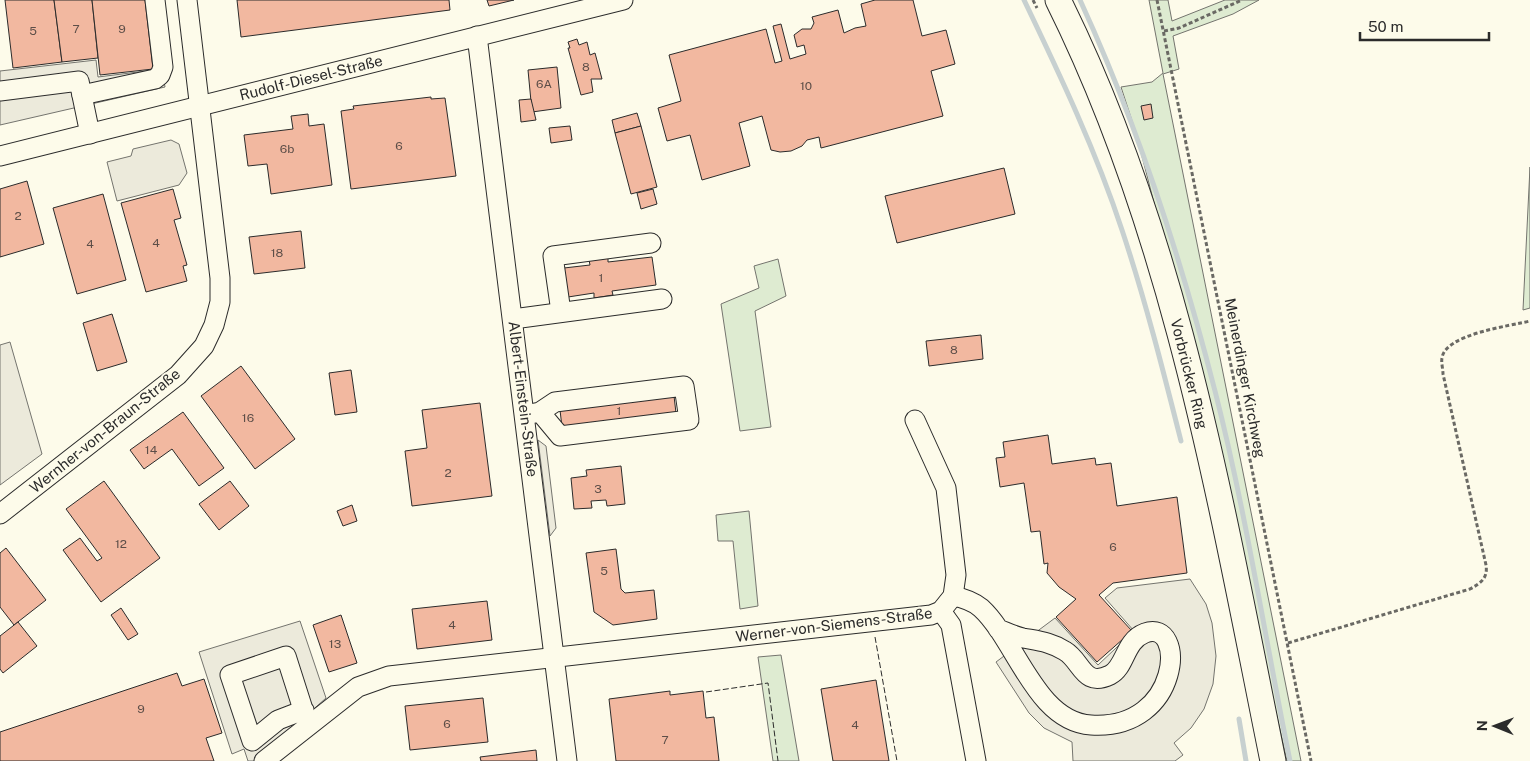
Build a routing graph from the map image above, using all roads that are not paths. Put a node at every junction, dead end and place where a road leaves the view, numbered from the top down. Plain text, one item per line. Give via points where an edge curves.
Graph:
1 (154, 0) edge
2 (186, 0) edge
3 (622, 0) edge
4 (1050, 8) edge
5 (478, 36) junction
6 (0, 91) edge
7 (82, 95) junction
8 (201, 106) junction
9 (90, 134) junction
10 (0, 156) edge
11 (651, 243) dead end
12 (662, 299) dead end
13 (561, 312) junction
14 (513, 319) junction
15 (532, 413) junction
16 (915, 420) dead end
17 (0, 514) edge
18 (953, 596) junction
19 (940, 610) junction
20 (998, 629) junction
21 (555, 658) junction
22 (306, 718) junction
23 (264, 761) edge
24 (567, 761) edge
25 (976, 761) edge
26 (1273, 761) edge

1 - 7 street via 163,67 160,75 155,80
2 - 8 street, Wernher-von-Braun-Straße
3 - 5 street, Rudolf-Diesel-Straße
4 - 26 main road, Vorbrücker Ring via 1114,130 1167,290 1205,436
5 - 8 street, Rudolf-Diesel-Straße
5 - 14 street, Albert-Einstein-Straße
6 - 7 street via 79,81
7 - 9 street
8 - 9 street, Rudolf-Diesel-Straße
8 - 17 street, Wernher-von-Braun-Straße via 220,278 220,302 204,346 178,374
9 - 10 street, Rudolf-Diesel-Straße
11 - 13 street via 554,256
12 - 13 street
13 - 14 street
14 - 15 street, Albert-Einstein-Straße
15 - 15 street via 555,402 684,386 689,420 560,436
15 - 21 street, Albert-Einstein-Straße
16 - 18 street via 946,488 956,574
18 - 19 street, Werner-von-Siemens-Straße
18 - 20 street via 967,599 980,607
19 - 21 street, Werner-von-Siemens-Straße via 931,615
19 - 25 street via 951,625
20 - 20 street via 1035,687 1053,708 1070,719 1089,725 1111,725 1130,720 1148,709 1162,693 1171,653 1162,633 1151,631 1143,634 1126,650 1121,663 1111,674 1096,678 1084,674 1068,652 1048,642
21 - 22 street, Werner-von-Siemens-Straße via 388,676 358,687
21 - 24 street, Albert-Einstein-Straße
22 - 22 street via 286,656 230,675 252,741 278,720
22 - 23 street

